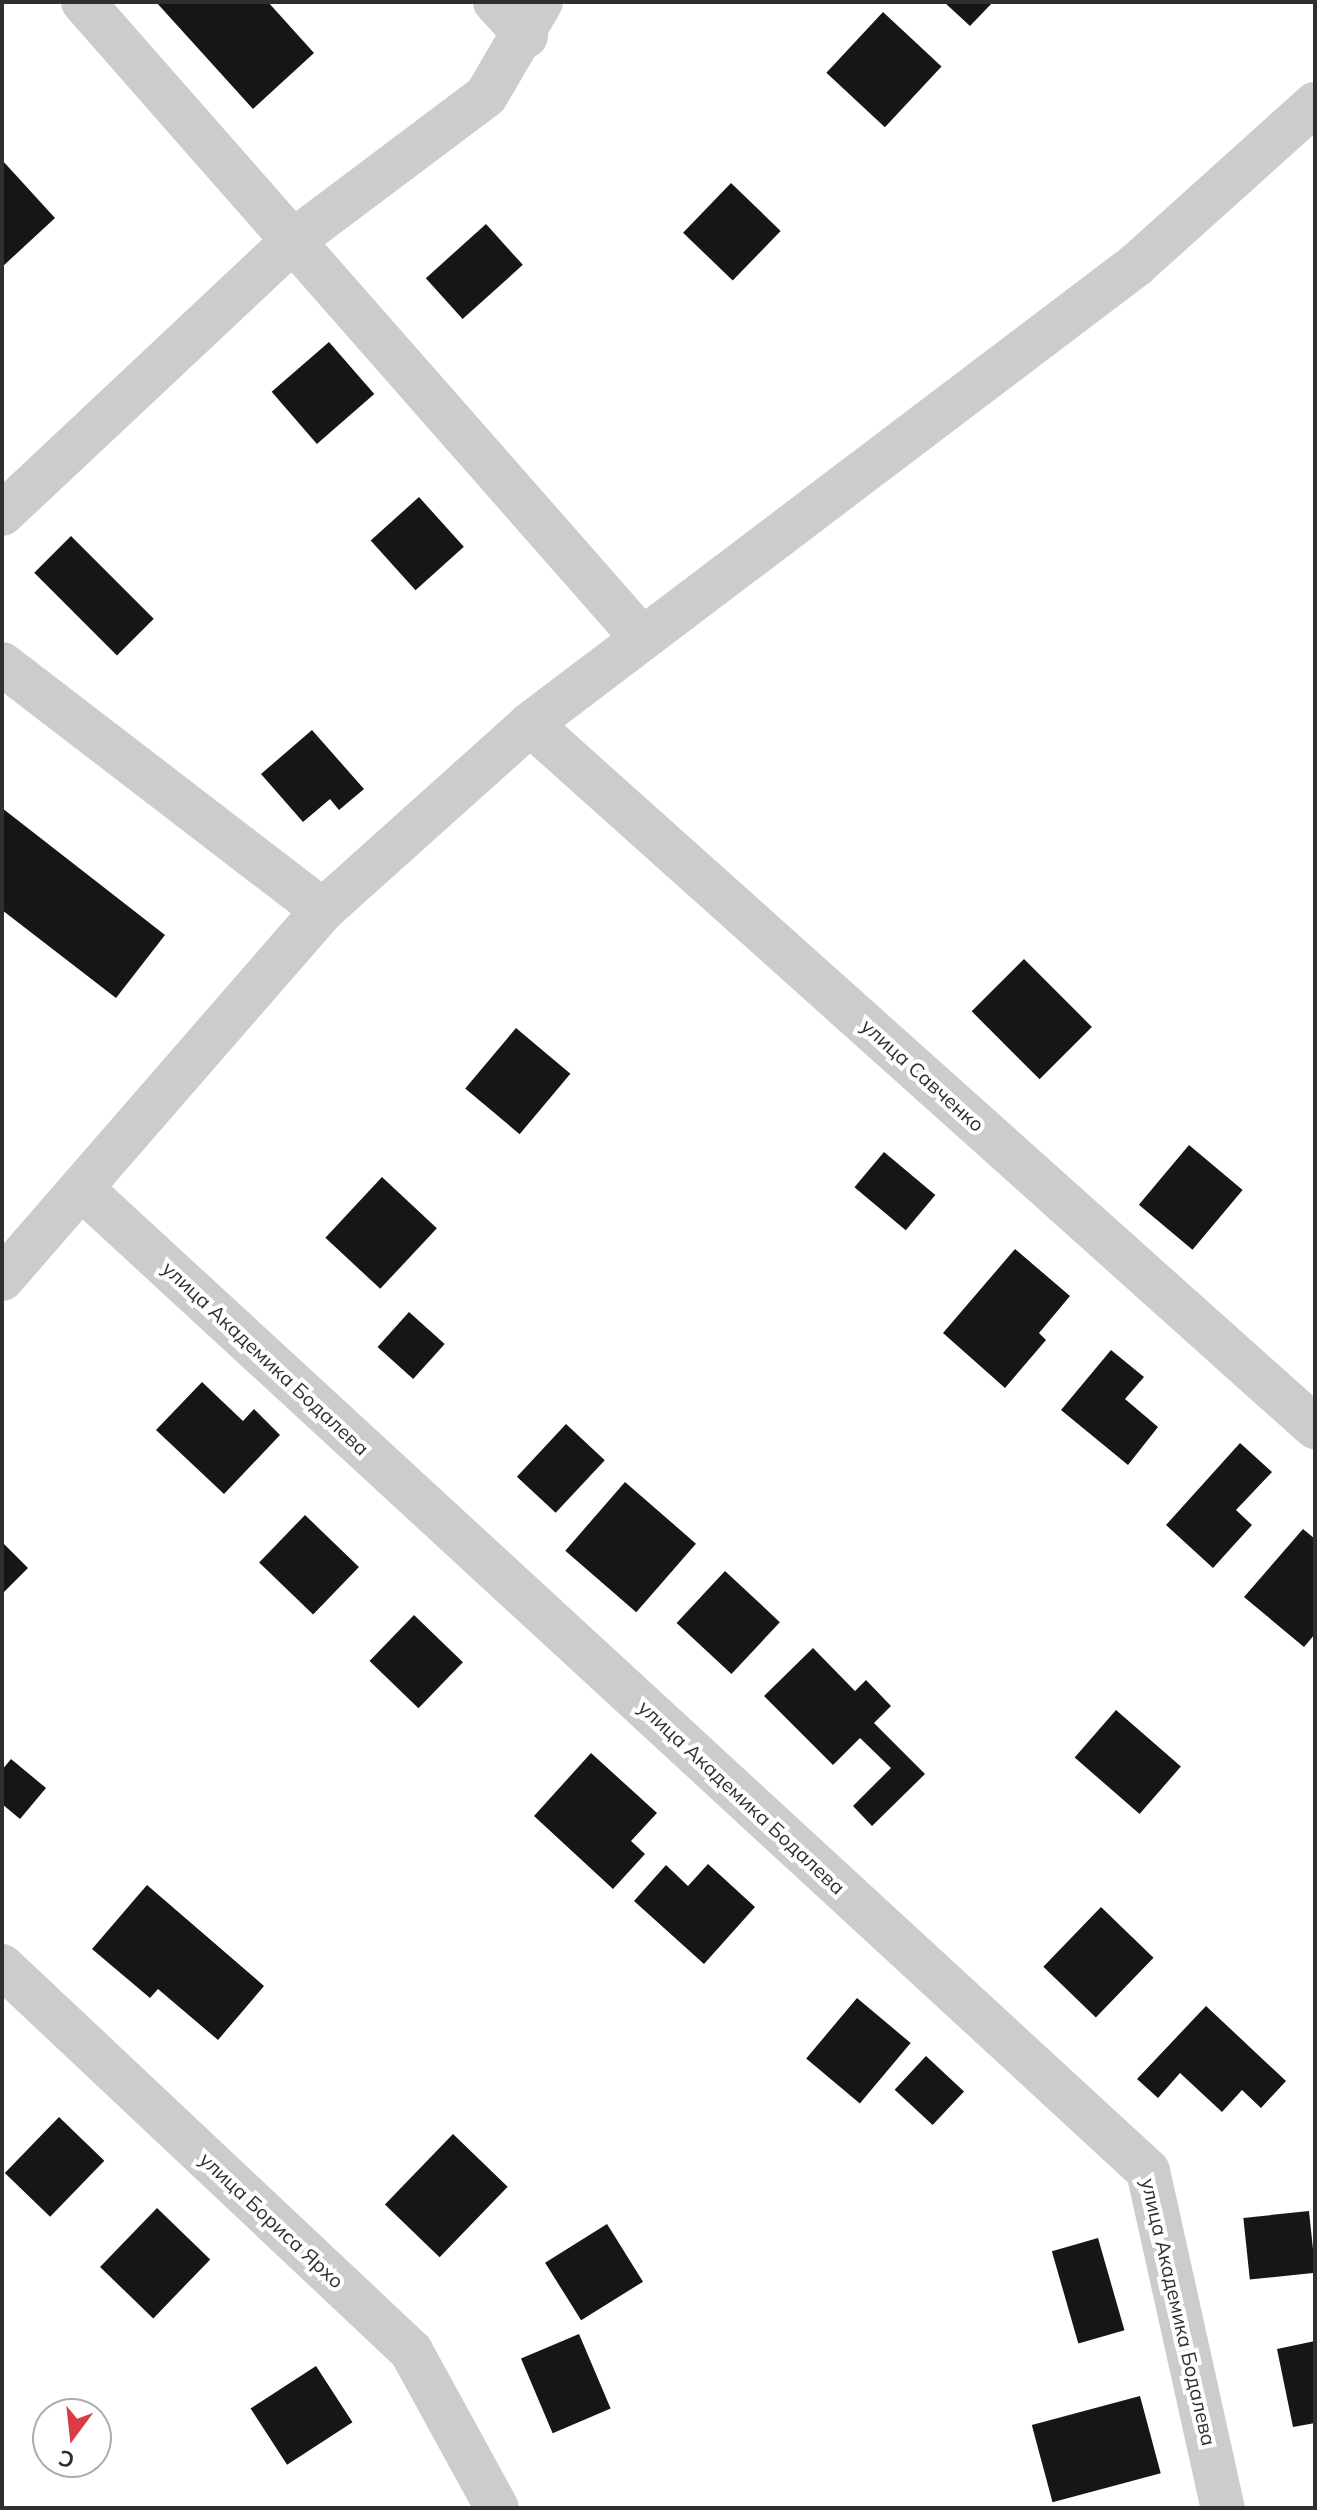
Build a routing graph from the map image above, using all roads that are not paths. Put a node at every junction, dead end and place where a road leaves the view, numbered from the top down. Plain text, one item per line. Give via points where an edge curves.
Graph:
1 (83, 2) edge
2 (495, 2) edge
3 (534, 19) edge
4 (1315, 104) edge
5 (294, 240) junction
6 (2, 514) edge
7 (642, 638) junction
8 (2, 664) edge
9 (530, 724) junction
10 (323, 910) junction
11 (82, 1189) junction
12 (2, 1279) edge
13 (1315, 1427) edge
14 (2, 1966) edge
15 (497, 2508) edge
16 (1223, 2508) edge

1 - 5 street
2 - 3 street
3 - 5 street via 486,96
4 - 7 street via 1136,265
5 - 6 street
5 - 7 street
7 - 9 street
8 - 10 street
9 - 10 street
9 - 13 street, улица Савченко
10 - 11 street via 172,1075
11 - 12 street
11 - 16 street, улица Академика Бодалева via 1148,2171
14 - 15 street, улица Бориса Ярхо via 411,2351

